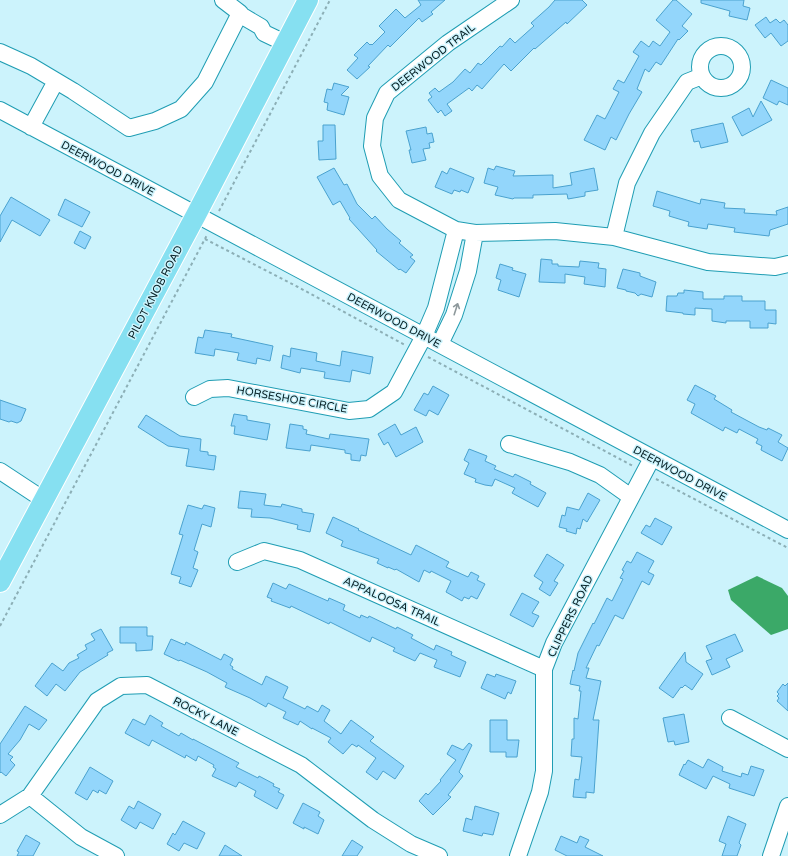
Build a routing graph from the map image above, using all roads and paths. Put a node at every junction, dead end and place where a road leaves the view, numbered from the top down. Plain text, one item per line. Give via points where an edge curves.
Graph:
1 (223, 0) edge
2 (308, 0) edge
3 (330, 0) edge
4 (511, 0) edge
5 (236, 20) junction
6 (285, 43) junction
7 (0, 52) edge
8 (702, 76) dead end
9 (56, 81) junction
10 (0, 110) edge
11 (31, 126) junction
12 (205, 219) junction
13 (456, 230) junction
14 (475, 232) junction
15 (614, 237) junction
16 (205, 239) junction
17 (788, 264) edge
18 (424, 336) junction
19 (440, 344) junction
20 (416, 351) junction
21 (194, 397) dead end
22 (509, 444) dead end
23 (652, 458) junction
24 (0, 471) edge
25 (644, 472) junction
26 (631, 498) junction
27 (44, 500) junction
28 (788, 530) edge
29 (788, 548) edge
30 (237, 562) dead end
31 (0, 582) edge
32 (0, 626) edge
33 (544, 669) junction
34 (730, 718) dead end
35 (788, 749) edge
36 (30, 796) junction
37 (788, 806) edge
38 (0, 816) edge
39 (116, 856) edge
40 (439, 856) edge
41 (518, 856) edge
42 (771, 856) edge

1 - 5 street via 240,13
2 - 6 main road, PILOT KNOB ROAD
3 - 12 path
4 - 13 street, DEERWOOD TRAIL via 448,44 387,93 375,118 372,146 380,176 399,200
5 - 6 street via 257,35 264,33
5 - 9 street via 205,82 182,109 155,121 129,128
6 - 12 main road, PILOT KNOB ROAD
7 - 9 street
8 - 15 street via 687,82 652,133 627,183
9 - 11 street
10 - 11 street, DEERWOOD DRIVE
11 - 12 street, DEERWOOD DRIVE
12 - 16 path
12 - 18 street, DEERWOOD DRIVE
12 - 27 main road, PILOT KNOB ROAD
13 - 14 street, DEERWOOD TRAIL
13 - 18 street via 436,308
14 - 15 street, DEERWOOD TRAIL via 555,231
19 -> 14 street via 454,315 468,271
15 - 17 street, DEERWOOD TRAIL via 708,262 774,267
16 - 20 path
16 - 32 path
18 - 19 street, DEERWOOD DRIVE
18 - 20 street, HORSESHOE CIRCLE
19 - 23 street, DEERWOOD DRIVE
20 - 21 street, HORSESHOE CIRCLE via 394,392 369,409 349,411 228,388 210,389
20 - 25 path
22 - 26 street via 570,462 600,475
23 - 25 street, CLIPPERS ROAD
23 - 28 street, DEERWOOD DRIVE
24 - 27 street
25 - 26 street, CLIPPERS ROAD
25 - 29 path
26 - 33 street, CLIPPERS ROAD via 554,643
27 - 31 main road, PILOT KNOB ROAD
30 - 33 street, APPALOOSA TRAIL via 264,552 300,560
33 - 41 street, CLIPPERS ROAD via 544,771 540,792
34 - 35 street
36 - 38 street, ROCKY LANE
36 - 39 street via 81,837
36 - 40 street, ROCKY LANE via 97,701 121,686 147,685 301,765 373,820 411,844
37 - 42 street

